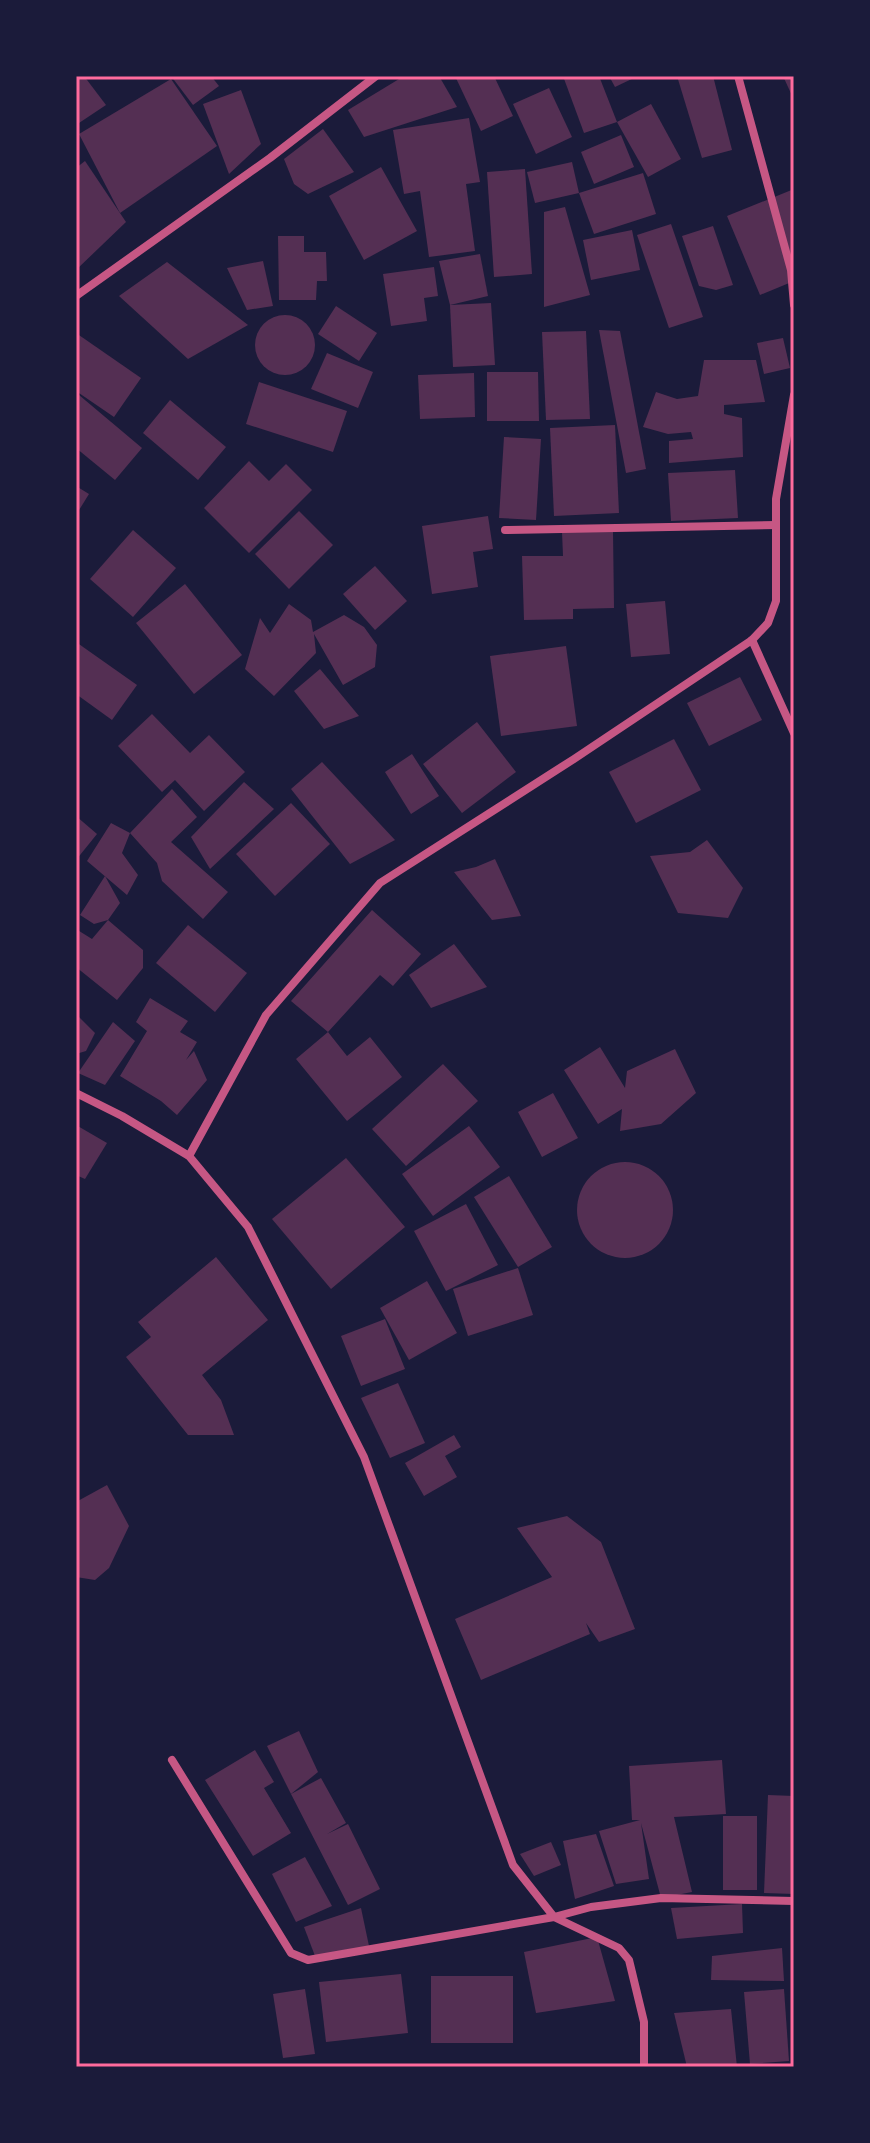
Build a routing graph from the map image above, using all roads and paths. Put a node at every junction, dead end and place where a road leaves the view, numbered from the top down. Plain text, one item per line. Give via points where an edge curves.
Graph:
1 (376, 76) edge
2 (738, 76) edge
3 (76, 296) edge
4 (794, 305) edge
5 (794, 395) edge
6 (776, 525) junction
7 (505, 530) dead end
8 (752, 640) junction
9 (794, 733) edge
10 (76, 1093) edge
11 (189, 1156) junction
12 (172, 1760) dead end
13 (794, 1901) edge
14 (554, 1917) junction
15 (644, 2067) edge

1 - 3 street
2 - 4 street via 791,270
5 - 6 street
6 - 7 street
6 - 8 street via 776,601 768,623
8 - 9 street
8 - 11 street via 380,883 266,1015
10 - 11 street
11 - 14 street via 248,1227 364,1457 513,1865
12 - 14 street via 291,1953 299,1958
13 - 14 street via 661,1898
14 - 15 street via 619,1948 629,1960 644,2022

